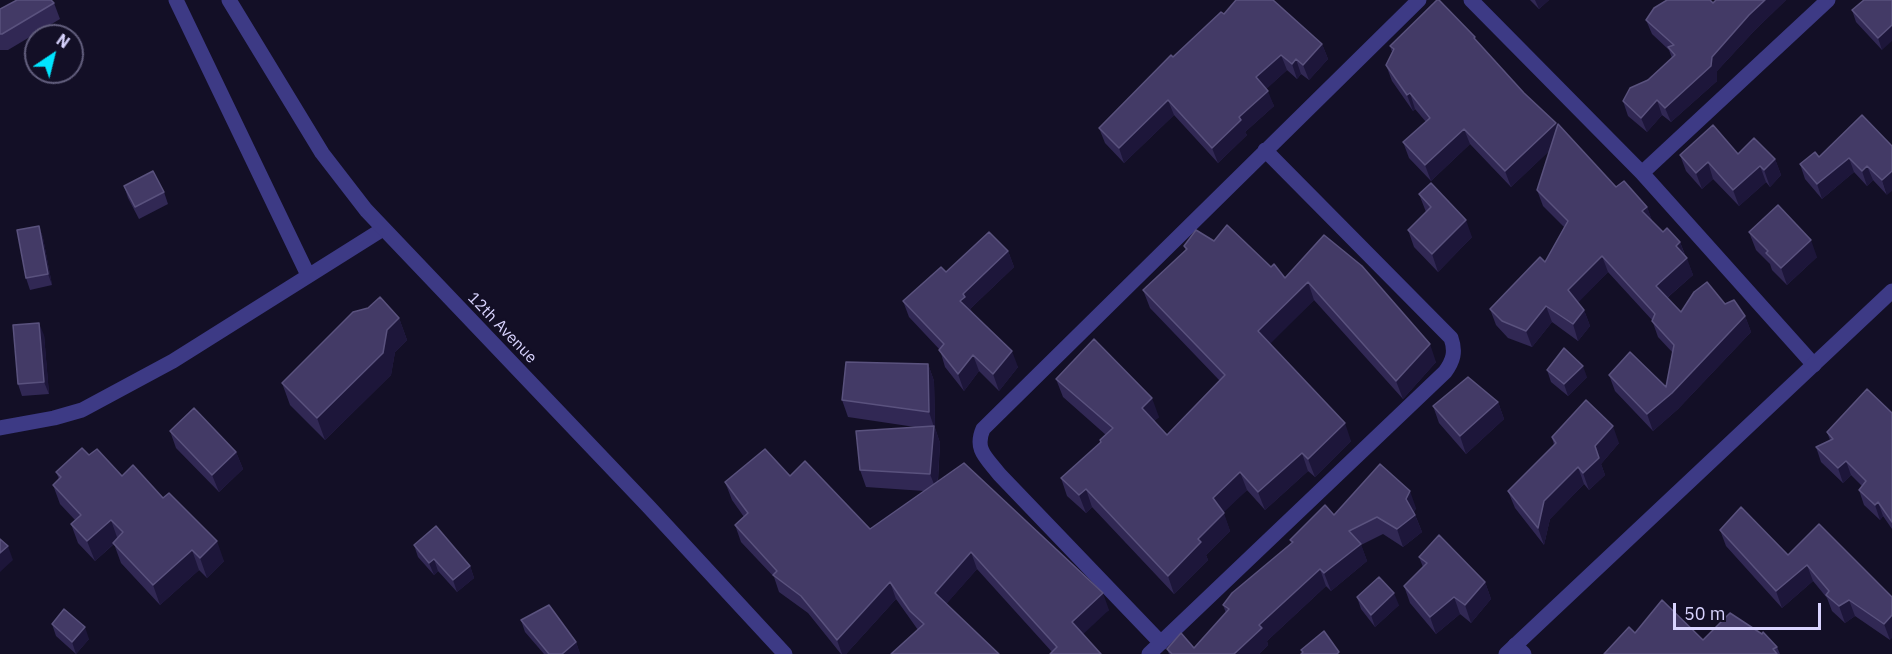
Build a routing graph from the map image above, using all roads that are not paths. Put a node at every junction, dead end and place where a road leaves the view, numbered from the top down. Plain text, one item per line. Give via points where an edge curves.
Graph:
1 (176, 0) edge
2 (229, 0) edge
3 (1419, 0) edge
4 (1471, 0) edge
5 (1828, 0) edge
6 (1265, 150) junction
7 (1642, 173) junction
8 (383, 229) junction
9 (308, 275) junction
10 (1892, 291) edge
11 (1814, 365) junction
12 (0, 428) edge
13 (1161, 643) junction
14 (1515, 651) edge
15 (785, 654) edge
16 (1149, 654) edge

1 - 9 street
2 - 8 street, 12th Avenue via 322,153
3 - 6 street
4 - 7 street
5 - 7 street
6 - 13 street via 984,429 980,438 980,448 999,474
6 - 13 street via 1451,338 1454,356 1445,372
7 - 11 street
8 - 9 street
8 - 15 street, 12th Avenue
9 - 12 street via 173,361 81,410
10 - 11 street
11 - 14 street
13 - 16 street

